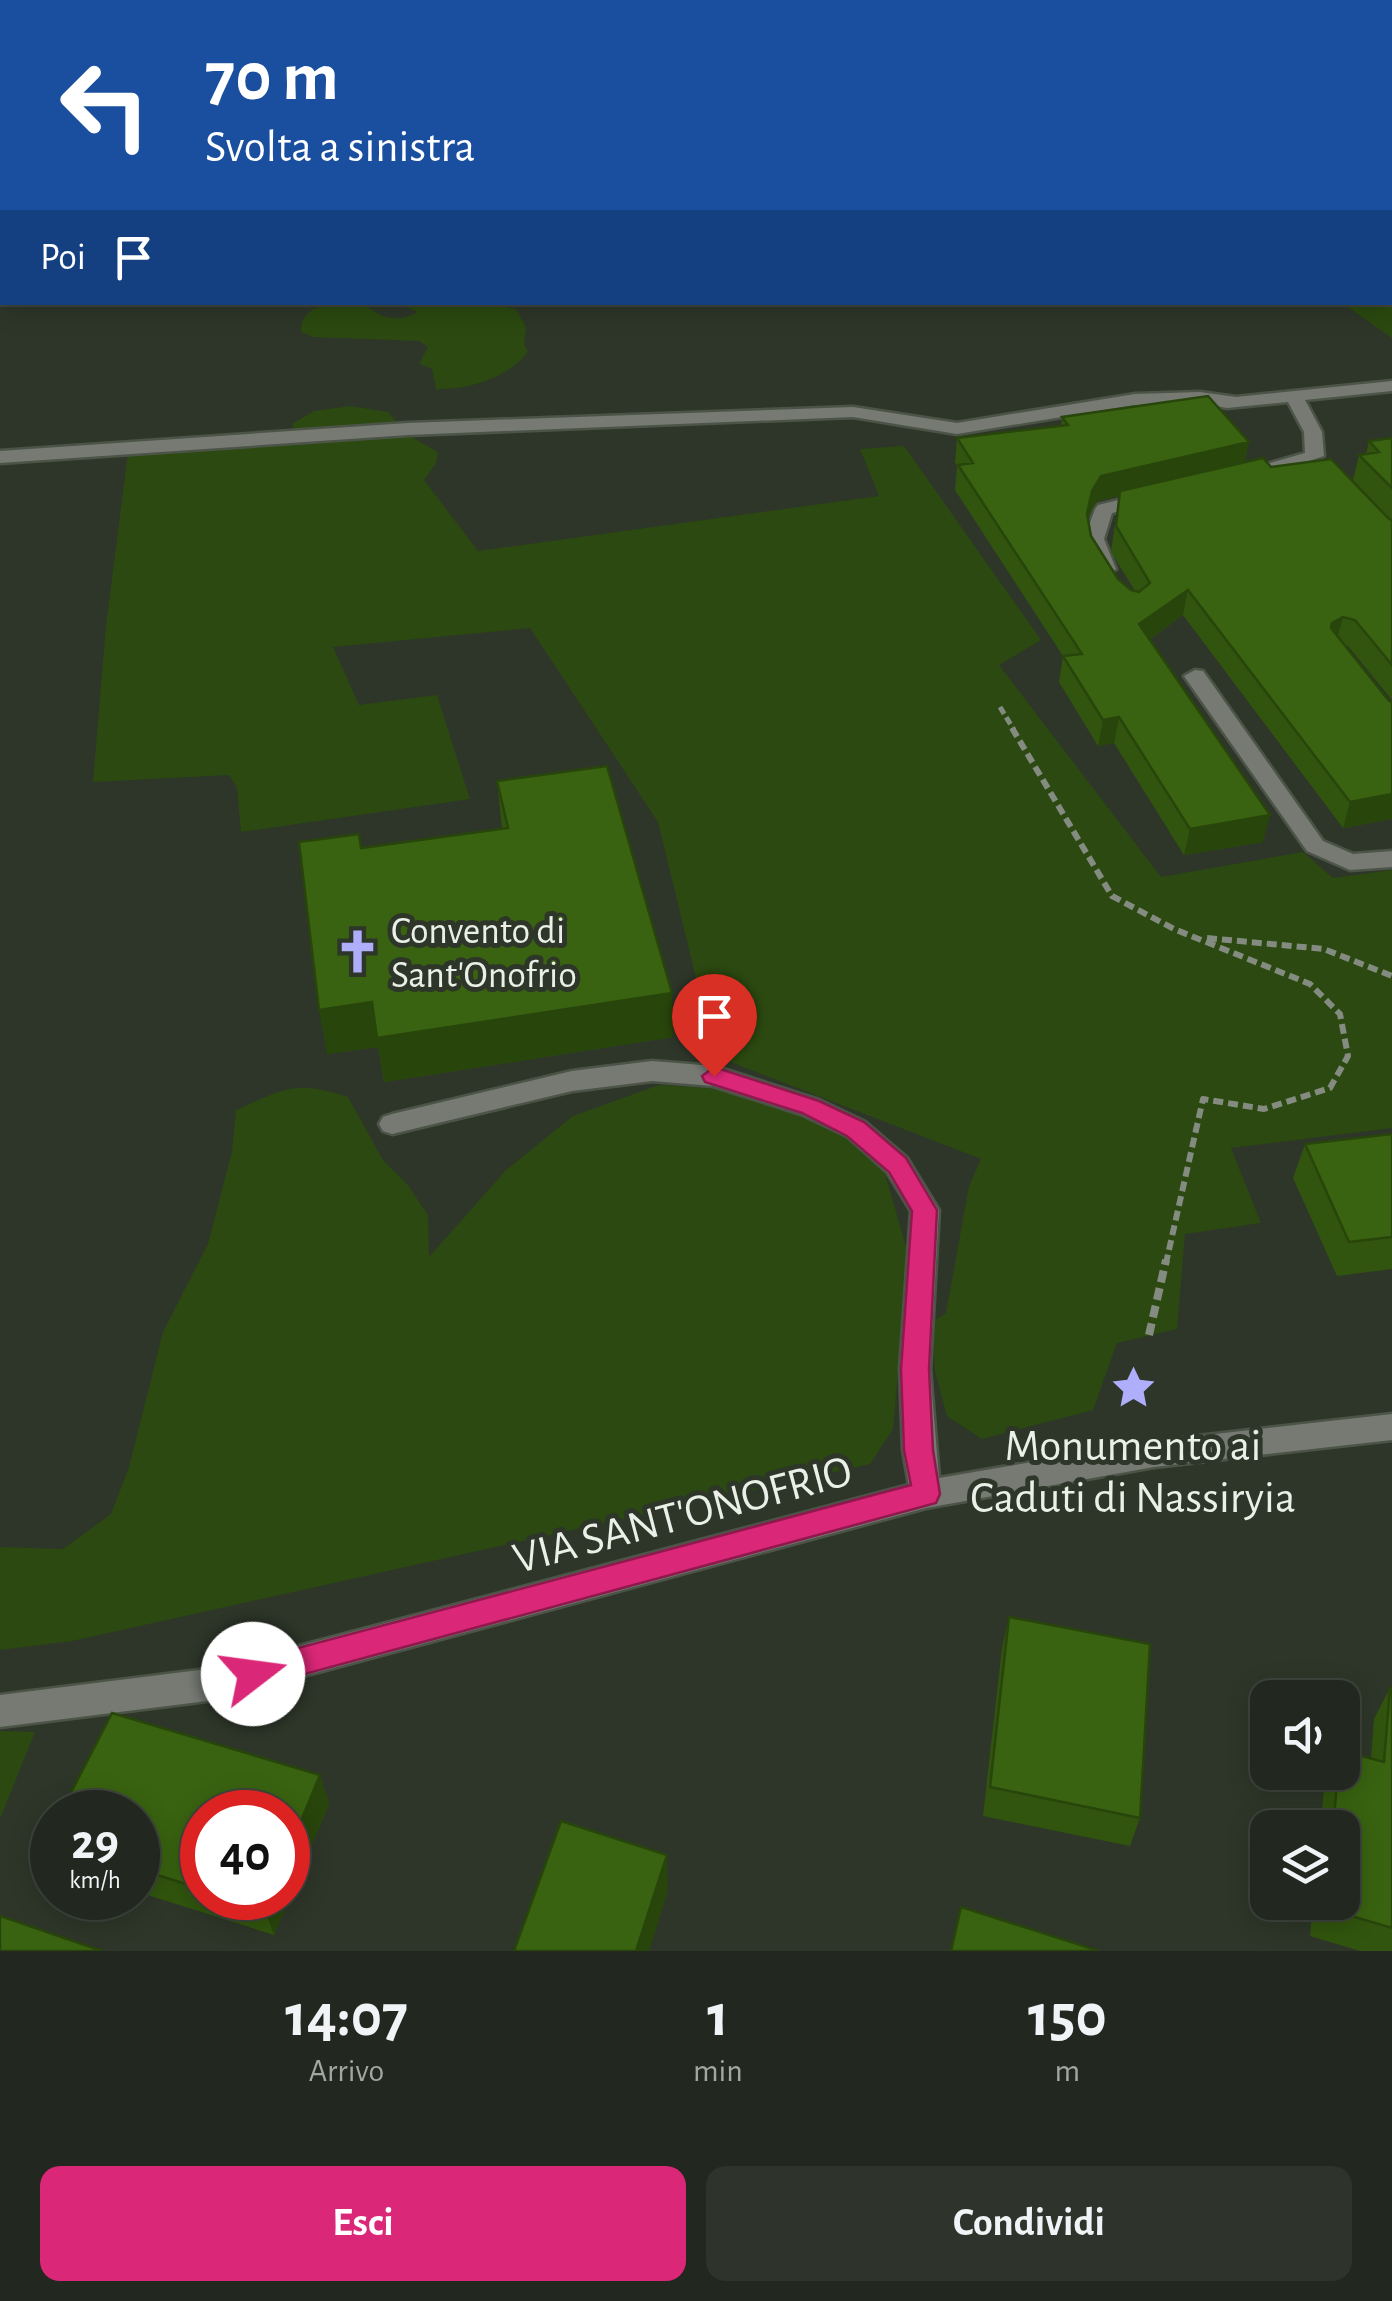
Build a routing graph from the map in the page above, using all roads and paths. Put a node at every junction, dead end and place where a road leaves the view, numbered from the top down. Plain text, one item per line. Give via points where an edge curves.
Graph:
1 (1392, 386) edge
2 (1294, 396) junction
3 (0, 457) edge
4 (1230, 482) edge
5 (1174, 494) edge
6 (1112, 579) edge
7 (1194, 676) dead end
8 (1000, 707) dead end
9 (1392, 858) edge
10 (1196, 937) junction
11 (1392, 976) edge
12 (392, 1124) dead end
13 (1149, 1336) dead end
14 (1392, 1427) edge
15 (926, 1494) junction
16 (0, 1711) edge

1 - 2 street
2 - 3 street via 1232,403 1148,396 935,430 880,412 853,412 408,430
2 - 4 street via 1322,463
5 - 6 street via 1105,510 1092,530 1093,551
7 - 9 street via 1315,846 1350,862
8 - 10 path via 1112,896
10 - 11 path via 1324,949
10 - 13 path via 1310,984 1340,1014 1348,1056 1330,1088 1264,1109 1204,1099
12 - 15 street via 572,1081 652,1071 714,1076 856,1129 898,1165 925,1210 915,1369
14 - 15 street, VIA SANT'ONOFRIO via 1154,1454
15 - 16 street, VIA SANT'ONOFRIO via 216,1684

